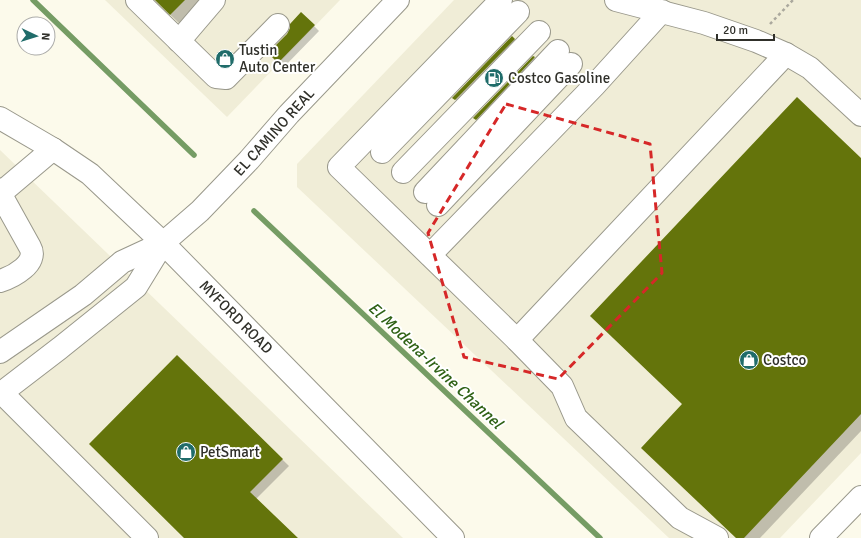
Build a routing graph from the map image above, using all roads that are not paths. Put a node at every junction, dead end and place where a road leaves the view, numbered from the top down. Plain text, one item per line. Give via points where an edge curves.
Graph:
1 (137, 0) edge
2 (214, 0) edge
3 (398, 0) edge
4 (616, 0) edge
5 (508, 4) edge
6 (662, 12) junction
7 (278, 25) dead end
8 (539, 32) junction
9 (179, 40) junction
10 (786, 54) junction
11 (565, 58) junction
12 (594, 86) junction
13 (861, 115) edge
14 (0, 118) edge
15 (375, 145) junction
16 (53, 149) junction
17 (403, 172) junction
18 (0, 192) edge
19 (431, 199) junction
20 (459, 225) junction
21 (163, 243) junction
22 (430, 255) junction
23 (2, 282) edge
24 (517, 340) junction
25 (0, 352) edge
26 (1, 393) edge
27 (861, 497) edge
28 (448, 536) edge
29 (148, 538) edge
30 (717, 538) edge
31 (821, 538) edge

1 - 9 main road
2 - 9 main road
3 - 21 main road, EL CAMINO REAL via 200,211
4 - 6 main road
5 - 8 main road
5 - 15 main road
6 - 10 main road via 717,27
6 - 12 main road
7 - 9 main road via 226,78 216,77
8 - 11 main road
8 - 17 main road
10 - 13 main road via 810,68
10 - 24 main road
11 - 12 main road
11 - 19 main road
12 - 20 main road
14 - 16 main road, MYFORD ROAD
15 - 17 main road
15 - 22 main road via 339,167
16 - 18 main road
16 - 21 main road, MYFORD ROAD via 90,174
17 - 19 main road
18 - 23 main road via 32,250 28,264
19 - 20 main road
20 - 22 main road
21 - 25 main road, EL CAMINO REAL via 122,262 83,295
21 - 26 main road, EL CAMINO REAL via 136,287
21 - 28 main road, MYFORD ROAD
22 - 24 main road
24 - 30 main road via 562,386 576,418 680,518
26 - 29 main road
27 - 31 main road

